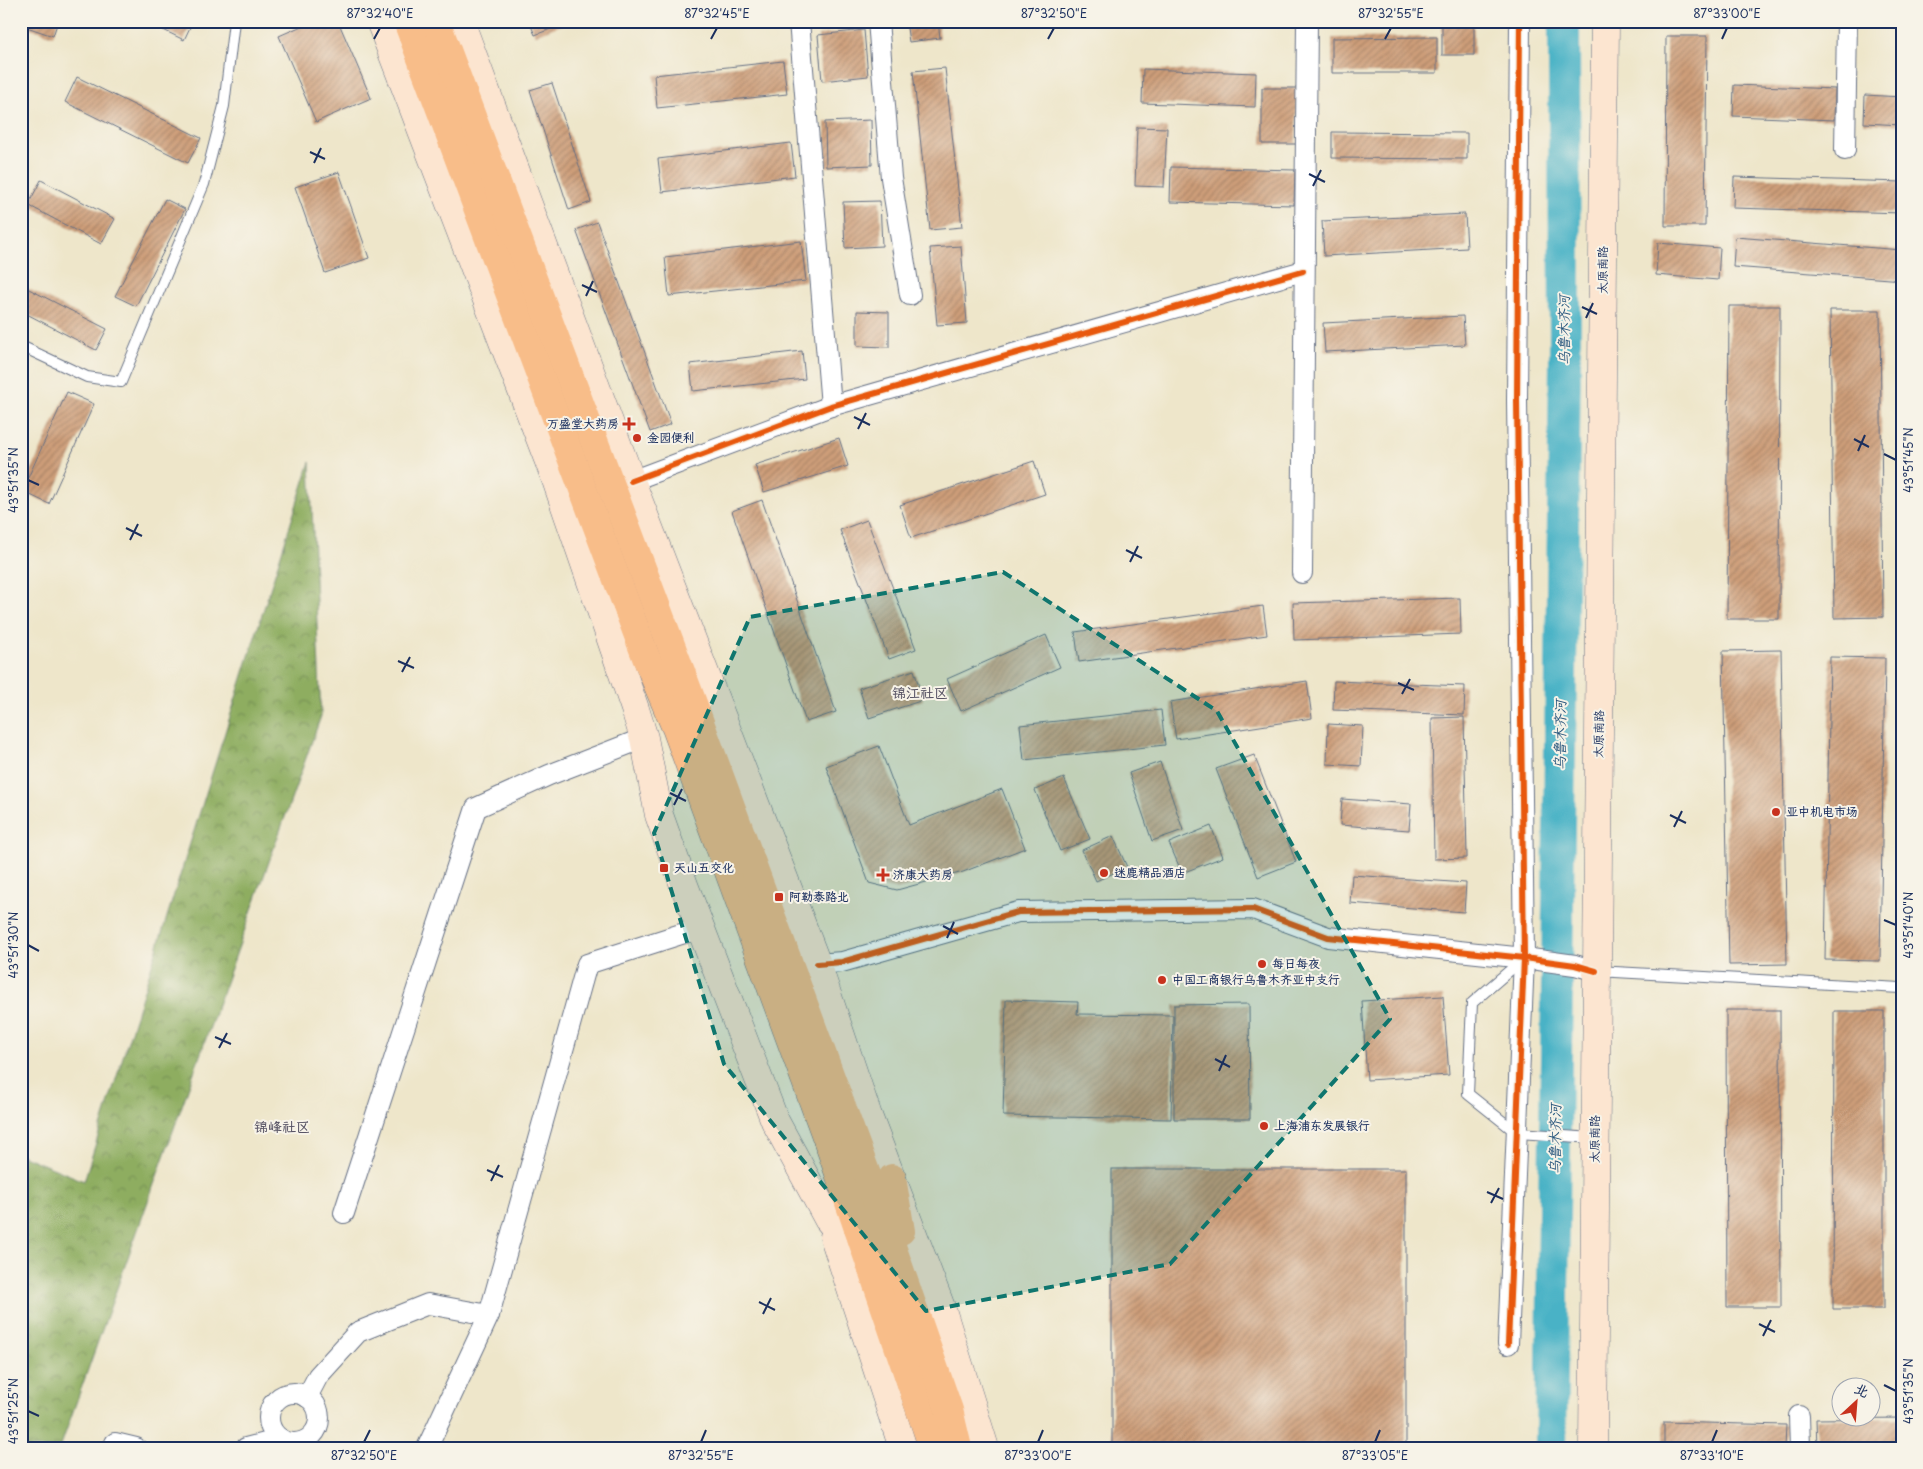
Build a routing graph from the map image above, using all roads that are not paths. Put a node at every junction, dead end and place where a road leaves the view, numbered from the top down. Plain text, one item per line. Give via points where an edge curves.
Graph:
1 (234, 21) edge
2 (380, 21) edge
3 (407, 21) edge
4 (799, 21) edge
5 (878, 21) edge
6 (1307, 21) edge
7 (1520, 21) edge
8 (1605, 21) edge
9 (1620, 21) edge
10 (1847, 21) edge
11 (443, 24) edge
12 (1845, 150) dead end
13 (1303, 271) junction
14 (910, 295) dead end
15 (21, 346) edge
16 (831, 406) junction
17 (631, 481) junction
18 (1302, 573) dead end
19 (644, 738) junction
20 (700, 928) junction
21 (1529, 959) junction
22 (816, 964) junction
23 (1595, 969) junction
24 (1900, 988) dead end
25 (1517, 1133) junction
26 (1584, 1138) junction
27 (892, 1178) junction
28 (344, 1213) dead end
29 (828, 1219) junction
30 (876, 1278) junction
31 (912, 1304) junction
32 (489, 1315) junction
33 (1508, 1344) dead end
34 (307, 1396) junction
35 (1799, 1416) dead end
36 (281, 1439) junction
37 (113, 1448) edge
38 (136, 1448) edge
39 (246, 1448) edge
40 (427, 1448) edge
41 (903, 1448) edge
42 (933, 1448) edge
43 (958, 1448) edge
44 (985, 1448) edge
45 (1593, 1448) edge
46 (1607, 1448) edge
47 (1800, 1448) edge

1 - 15 lane via 224,106 204,184 122,382 88,377
2 - 19 main road via 556,480
3 - 30 highway via 679,737
4 - 16 street
5 - 14 street via 891,178
6 - 13 street
7 - 21 street via 1517,400
8 - 23 main road, 太原南路
9 - 23 main road
10 - 12 street
11 - 17 main road
11 - 31 highway
13 - 16 street
13 - 18 street
16 - 17 street
17 - 22 main road
19 - 20 main road via 659,814
19 - 28 street via 548,775 476,808
20 - 29 main road via 774,1122
20 - 32 street via 587,964
21 - 22 street via 1328,937 1253,909 1018,912 842,962
21 - 23 street
21 - 25 street
21 - 25 lane via 1472,1003 1470,1030 1468,1094
22 - 27 main road
23 - 24 lane
23 - 26 main road, 太原南路
23 - 46 main road
25 - 26 lane
25 - 33 street
26 - 45 main road, 太原南路
27 - 31 highway
27 - 44 main road via 942,1310
29 - 30 main road
29 - 41 main road
30 - 42 highway
31 - 43 highway via 949,1410
32 - 34 street via 428,1304 358,1332 318,1376
32 - 40 street
34 - 36 street via 290,1393 282,1396 271,1409 270,1426
34 - 36 street via 319,1416 316,1431 311,1437 296,1443
35 - 47 street
36 - 39 street
37 - 38 street via 114,1443

